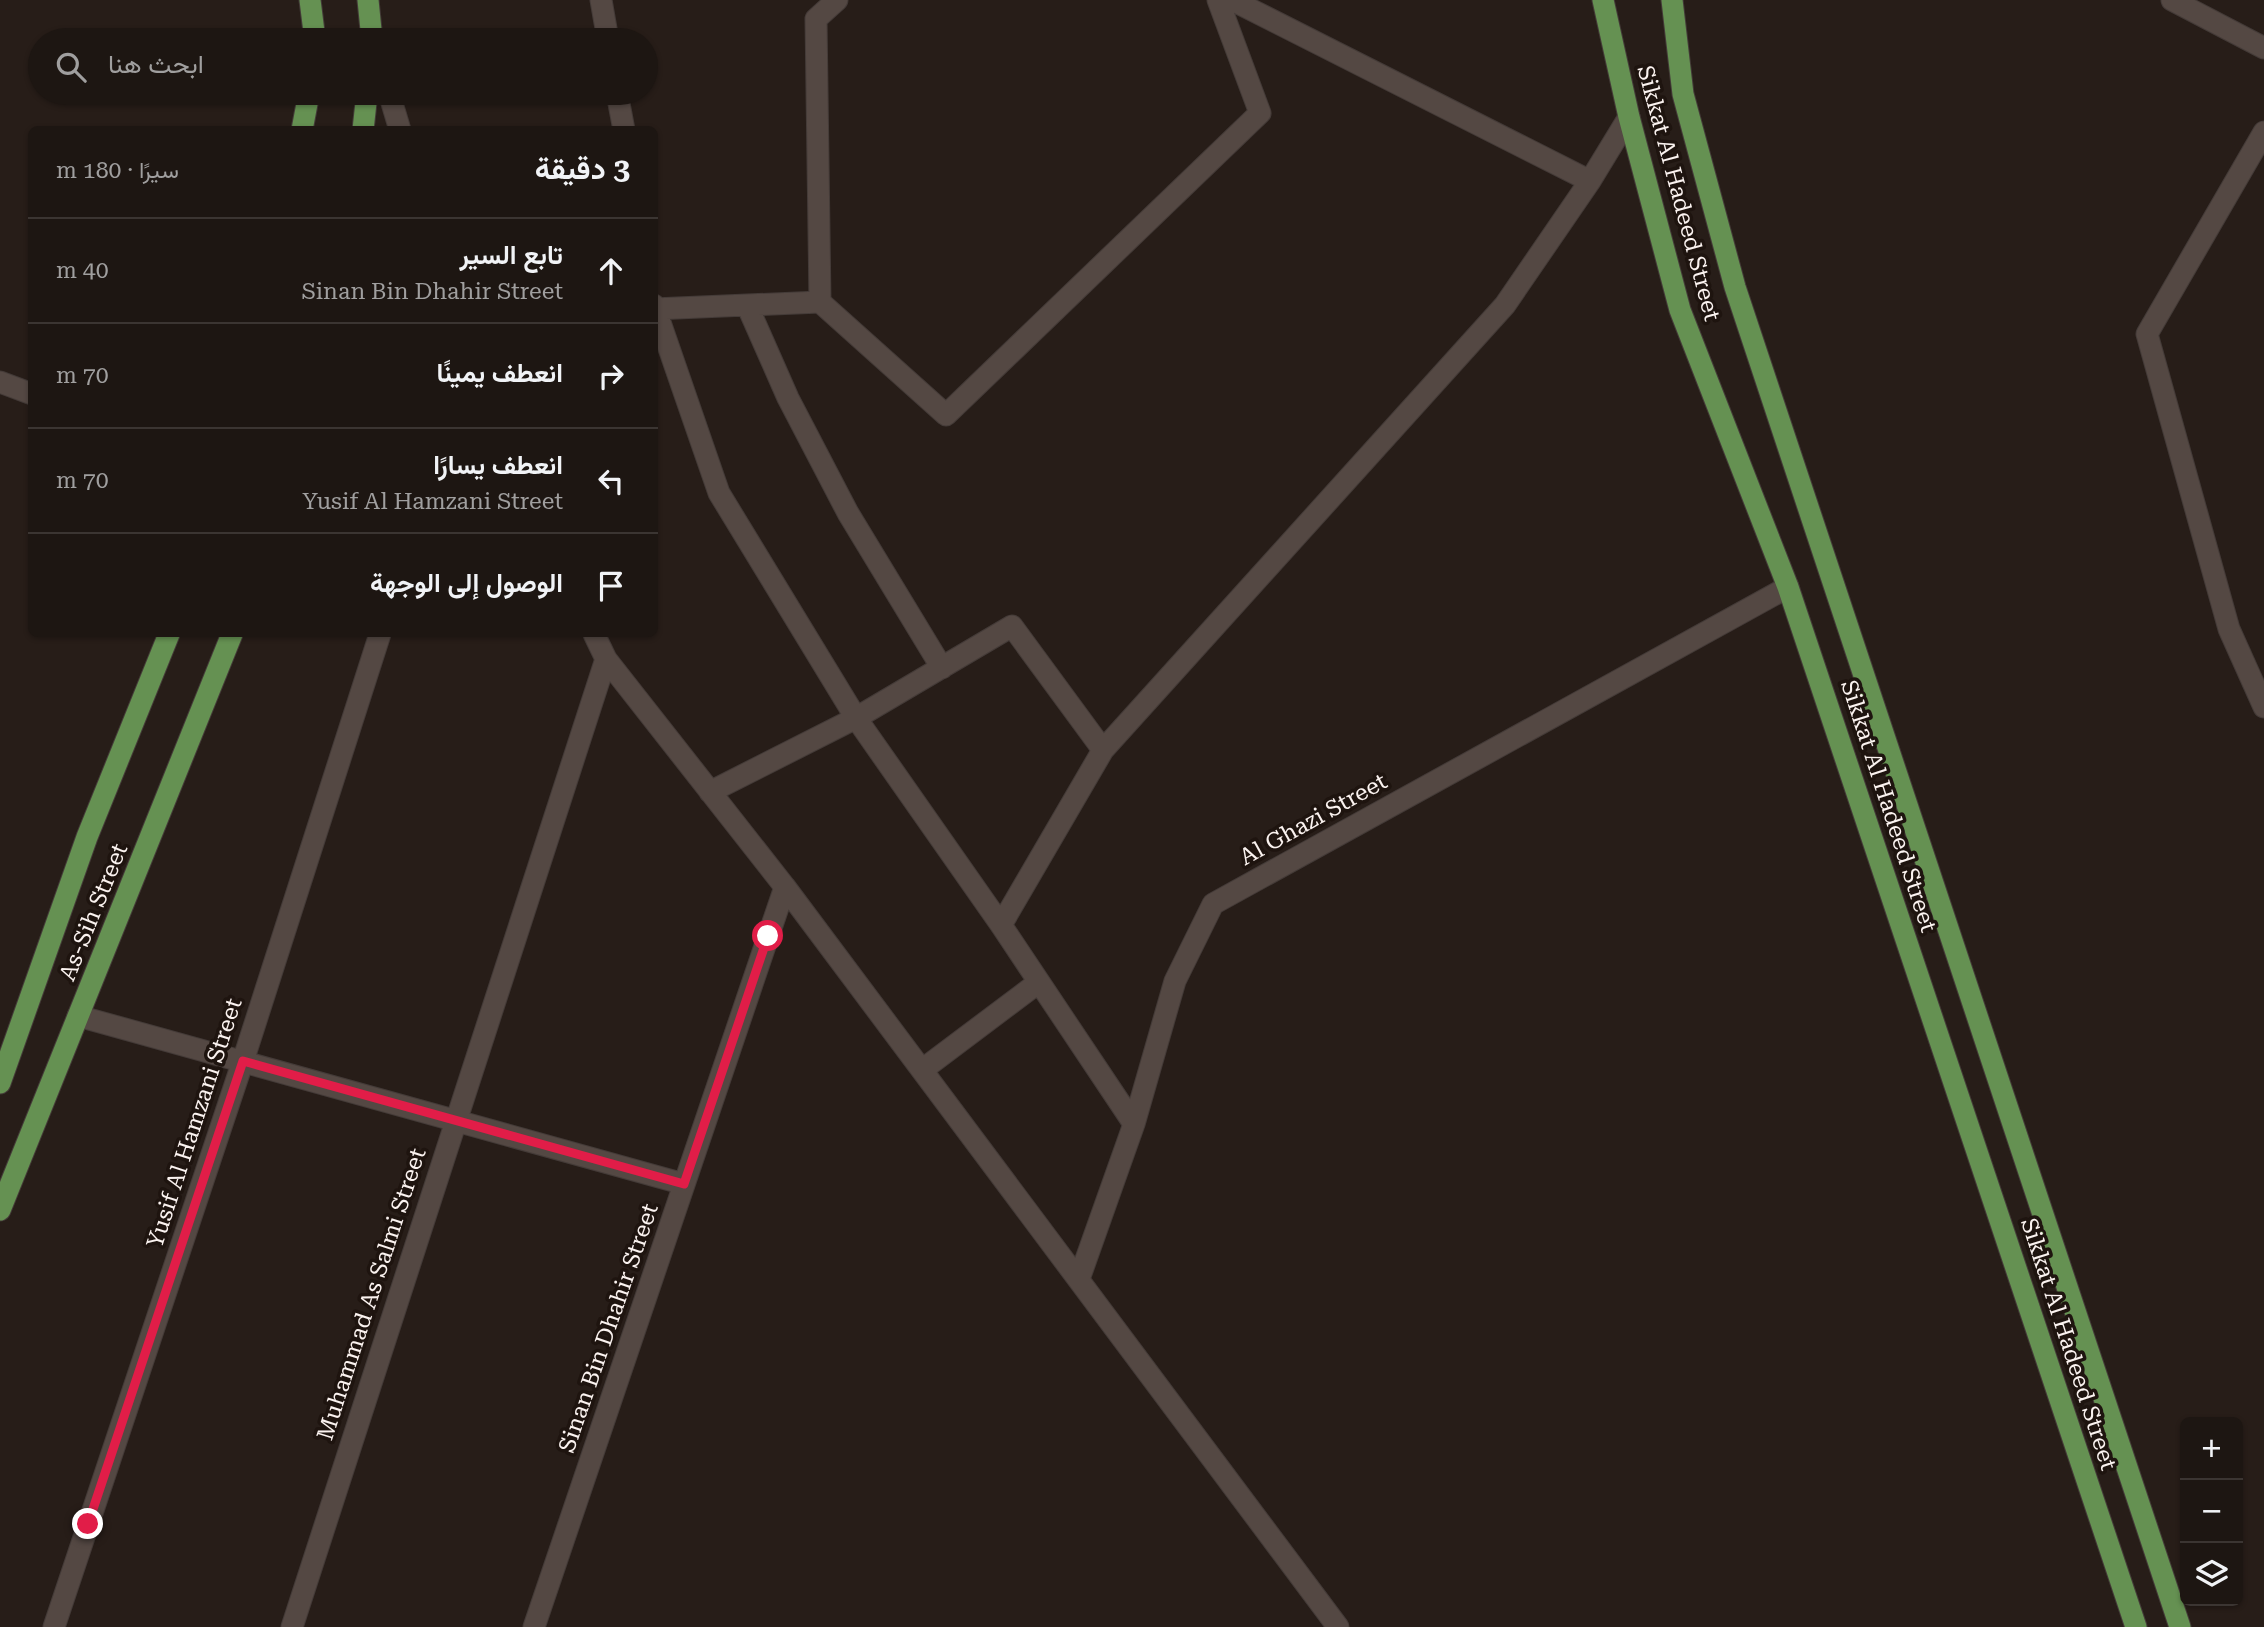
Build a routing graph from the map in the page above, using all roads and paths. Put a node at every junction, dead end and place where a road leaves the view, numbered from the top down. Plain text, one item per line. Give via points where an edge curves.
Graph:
1 (310, 0) edge
2 (368, 0) edge
3 (601, 0) edge
4 (837, 0) edge
5 (1218, 0) edge
6 (1232, 0) edge
7 (1603, 0) edge
8 (1672, 0) edge
9 (2172, 0) edge
10 (314, 28) edge
11 (371, 28) edge
12 (606, 28) edge
13 (2264, 48) edge
14 (307, 105) edge
15 (366, 105) edge
16 (393, 105) edge
17 (619, 105) edge
18 (1629, 117) junction
19 (303, 126) edge
20 (363, 126) edge
21 (399, 126) edge
22 (623, 126) edge
23 (2264, 132) edge
24 (1590, 181) junction
25 (820, 302) junction
26 (747, 305) junction
27 (658, 307) edge
28 (658, 316) edge
29 (0, 382) edge
30 (28, 392) edge
31 (1788, 587) junction
32 (168, 637) edge
33 (231, 637) edge
34 (379, 637) edge
35 (595, 637) edge
36 (606, 659) junction
37 (942, 668) junction
38 (2264, 707) edge
39 (856, 718) junction
40 (1103, 750) junction
41 (710, 792) junction
42 (785, 887) junction
43 (1001, 925) junction
44 (1039, 982) junction
45 (78, 1016) junction
46 (6, 1047) edge
47 (243, 1061) junction
48 (922, 1070) junction
49 (0, 1083) edge
50 (454, 1120) junction
51 (1134, 1124) junction
52 (684, 1184) junction
53 (0, 1210) edge
54 (1079, 1279) junction
55 (54, 1627) edge
56 (292, 1627) edge
57 (534, 1627) edge
58 (1338, 1627) edge
59 (2136, 1627) edge
60 (2180, 1627) edge

1 - 10 main road
2 - 11 main road
3 - 12 street
4 - 25 street via 816,19
5 - 25 street via 1259,113 946,415
6 - 24 street
7 - 18 main road, Sikkat Al Hadeed Street
8 - 60 main road, Sikkat Al Hadeed Street via 1683,94 1735,287
9 - 13 street
14 - 19 main road
15 - 20 main road
16 - 21 street
17 - 22 street
18 - 24 street
18 - 31 main road, Sikkat Al Hadeed Street via 1680,310
23 - 38 street via 2147,334 2229,629
24 - 40 street via 1505,305
25 - 26 street
26 - 27 street
26 - 37 street via 788,398 848,513
28 - 39 street via 719,493
29 - 30 street
31 - 51 street, Al Ghazi Street via 1213,904 1175,981
31 - 59 main road, Sikkat Al Hadeed Street
32 - 46 main road, As-Sih Street
33 - 45 main road, As-Sih Street
34 - 47 street, Yusif Al Hamzani Street
35 - 36 street
36 - 41 street
36 - 50 street, Muhammad As Salmi Street
37 - 39 street
37 - 40 street via 1012,626
39 - 41 street
39 - 43 street
40 - 43 street
41 - 42 street
42 - 48 street
42 - 52 street, Sinan Bin Dhahir Street
43 - 44 street
44 - 48 street
44 - 51 street
45 - 47 street
45 - 53 main road, As-Sih Street
46 - 49 main road, As-Sih Street
47 - 50 street
47 - 55 street, Yusif Al Hamzani Street
48 - 54 street
50 - 52 street
50 - 56 street, Muhammad As Salmi Street
51 - 54 street, Al Ghazi Street
52 - 57 street, Sinan Bin Dhahir Street
54 - 58 street

